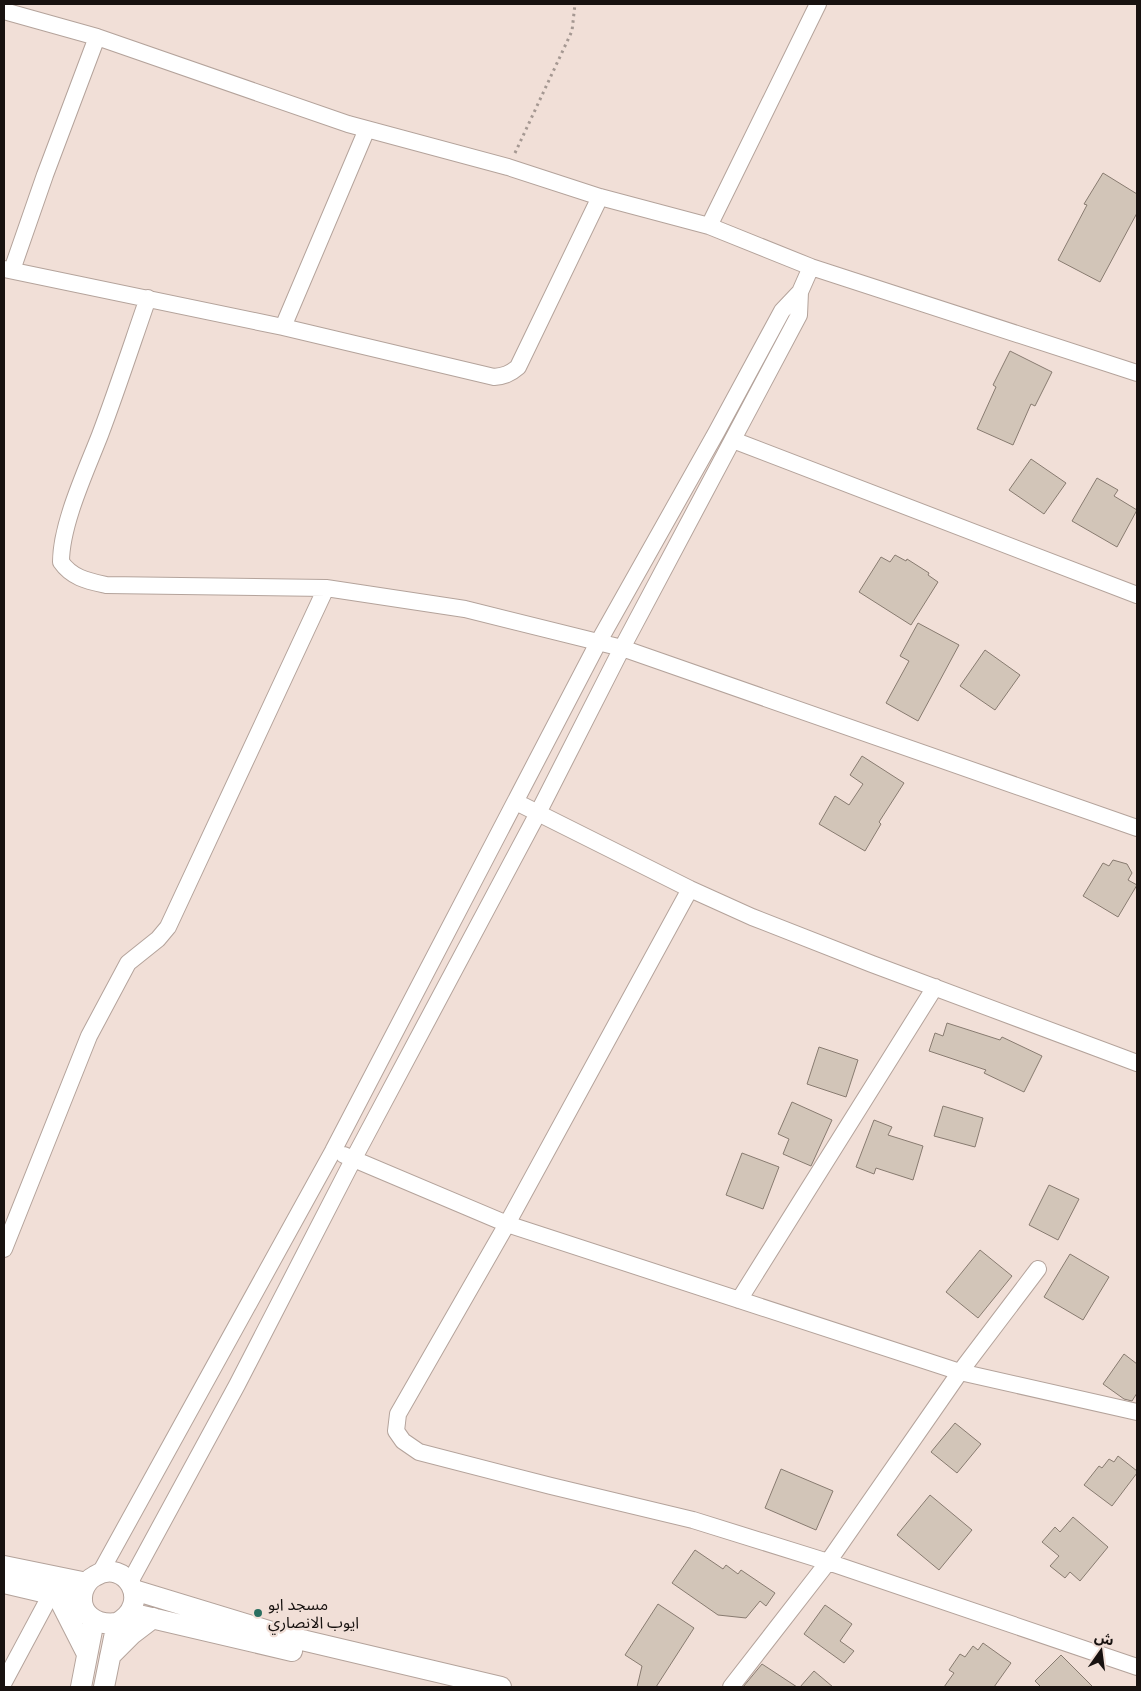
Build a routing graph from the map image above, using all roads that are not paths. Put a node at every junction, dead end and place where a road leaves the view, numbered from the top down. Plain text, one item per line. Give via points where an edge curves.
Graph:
1 (818, 4) edge
2 (4, 11) edge
3 (97, 37) junction
4 (367, 129) junction
5 (600, 197) junction
6 (709, 226) junction
7 (811, 268) junction
8 (8, 269) edge
9 (800, 292) junction
10 (148, 298) junction
11 (282, 327) junction
12 (1137, 373) edge
13 (733, 440) junction
14 (326, 588) junction
15 (1137, 595) edge
16 (599, 641) junction
17 (622, 648) junction
18 (516, 802) junction
19 (538, 813) junction
20 (1137, 828) edge
21 (690, 889) junction
22 (935, 987) junction
23 (1137, 1063) edge
24 (333, 1150) junction
25 (354, 1158) junction
26 (507, 1224) junction
27 (4, 1249) edge
28 (1038, 1268) dead end
29 (739, 1300) junction
30 (960, 1372) junction
31 (1137, 1412) edge
32 (828, 1562) junction
33 (4, 1566) edge
34 (4, 1583) edge
35 (90, 1585) junction
36 (132, 1586) junction
37 (56, 1589) junction
38 (124, 1618) junction
39 (153, 1618) junction
40 (94, 1620) junction
41 (87, 1654) junction
42 (110, 1656) junction
43 (1137, 1667) edge
44 (4, 1682) edge
45 (81, 1687) edge
46 (104, 1687) edge
47 (454, 1687) edge
48 (501, 1687) edge
49 (732, 1687) edge

1 - 6 street
2 - 3 street
3 - 4 street
3 - 8 street
4 - 5 street via 508,167
4 - 11 street
5 - 6 street
5 - 11 street via 518,367 505,376 483,375
6 - 7 street
7 - 9 street
7 - 12 street
8 - 10 street
9 - 13 street via 798,315
9 - 16 street via 782,311
10 - 11 street
10 - 14 street via 77,495 61,562 81,579 106,585
13 - 15 street
13 - 17 street
14 - 16 street via 464,609
14 - 27 street via 168,927 128,963 89,1036
16 - 17 street
16 - 18 street
17 - 19 street
17 - 20 street
18 - 19 street
18 - 24 street
19 - 21 street
19 - 25 street
21 - 22 street via 752,918
21 - 26 street
22 - 23 street
22 - 29 street
24 - 25 street
24 - 35 street
25 - 26 street
25 - 36 street
26 - 29 street
26 - 32 street via 398,1414 396,1431 404,1441 419,1452 693,1520
28 - 30 street
29 - 30 street
30 - 31 street
30 - 32 street
32 - 43 street
32 - 49 street
33 - 37 street
34 - 37 street
35 - 36 street via 116,1573 124,1576
35 - 37 street
35 - 40 street via 84,1607
36 - 38 street via 134,1606
36 - 48 street via 285,1636
37 - 41 street
37 - 44 street
38 - 39 street
38 - 40 street via 101,1624
38 - 42 street
39 - 42 street
39 - 47 street
40 - 41 street
41 - 45 street
42 - 46 street

